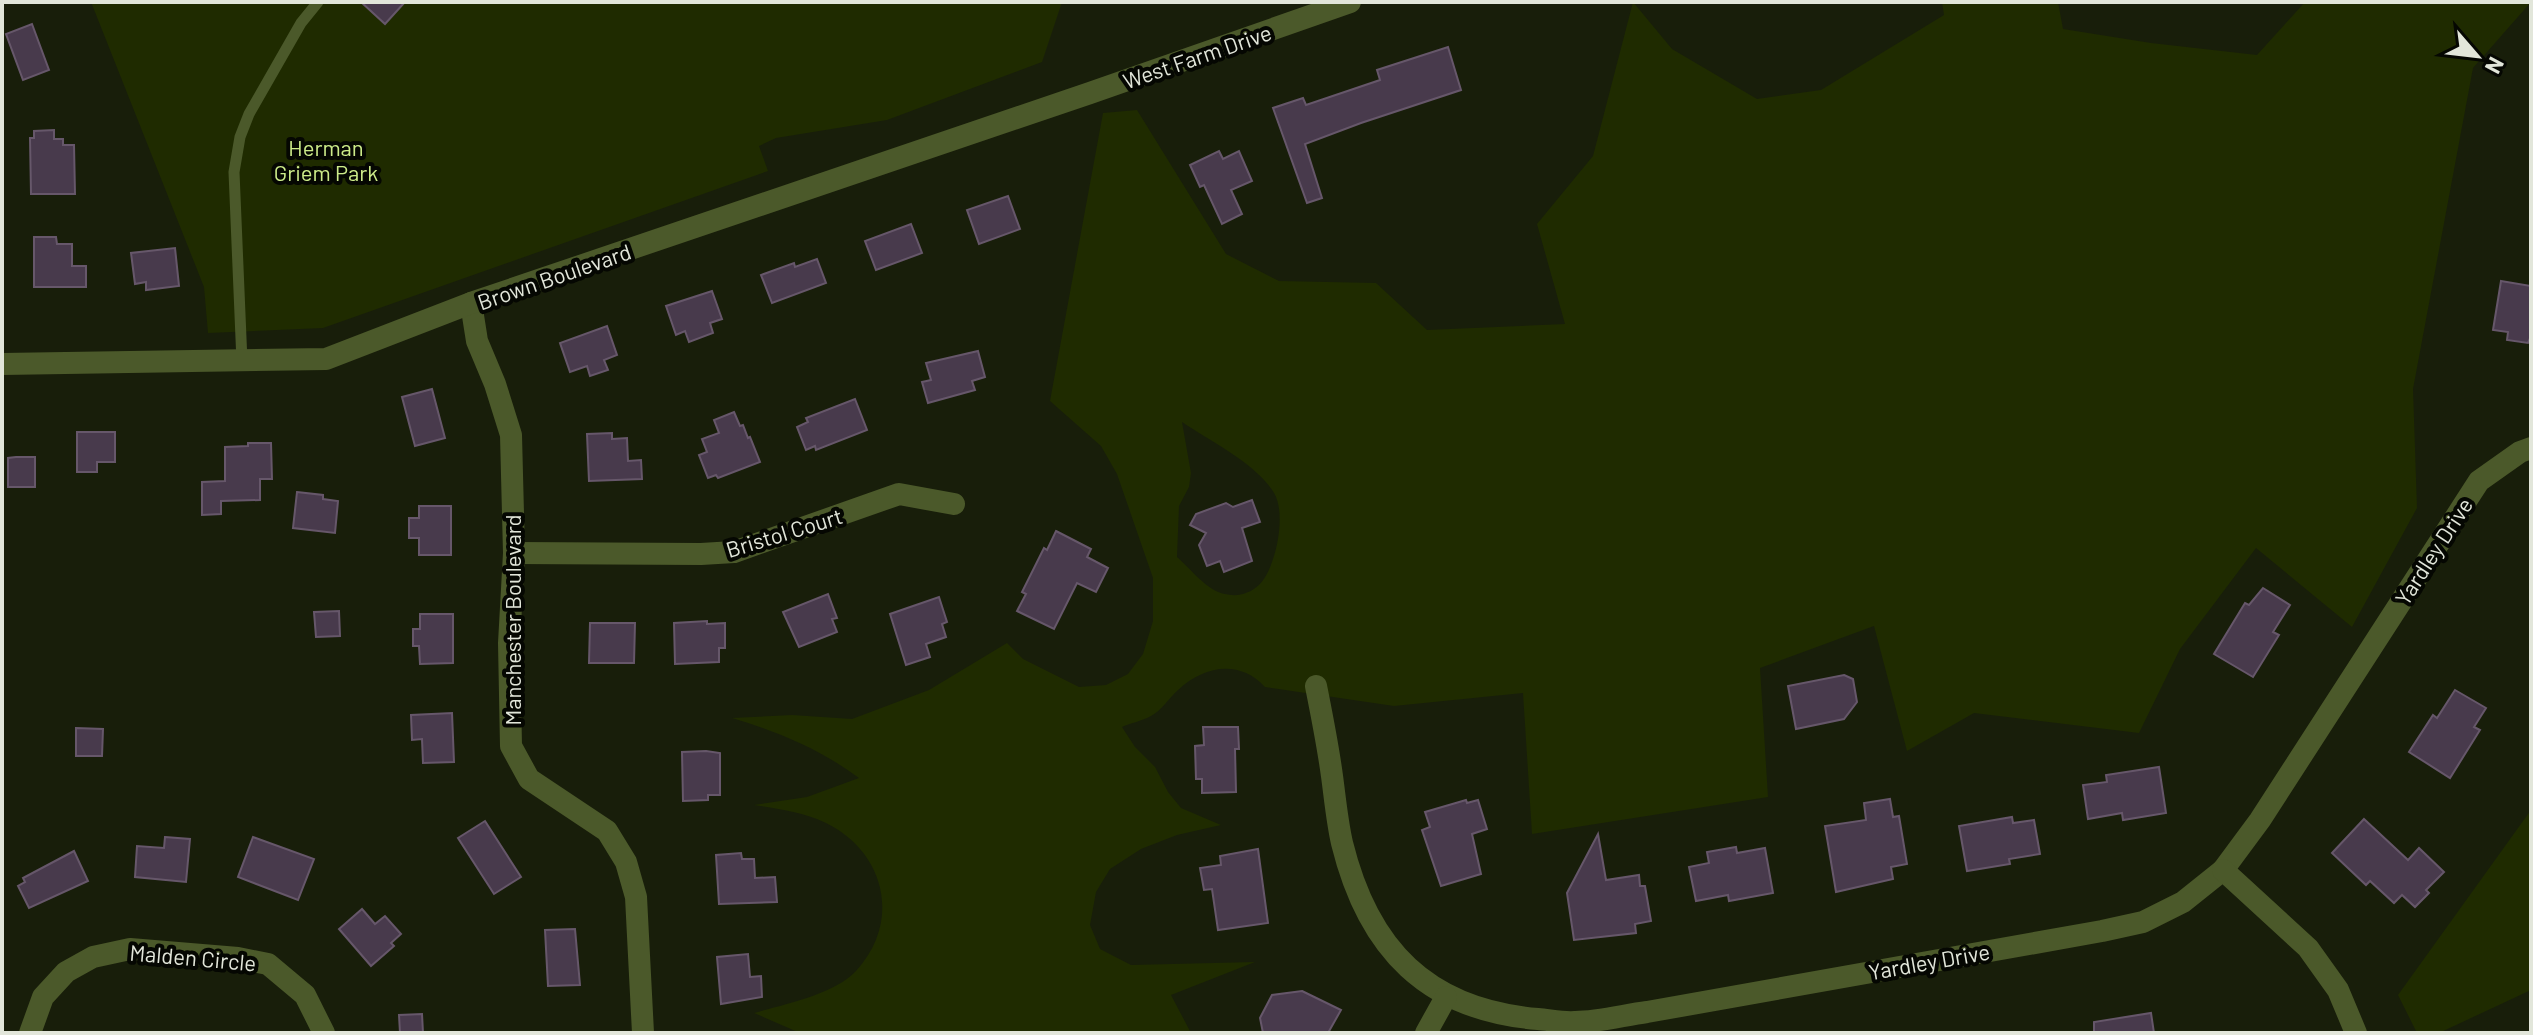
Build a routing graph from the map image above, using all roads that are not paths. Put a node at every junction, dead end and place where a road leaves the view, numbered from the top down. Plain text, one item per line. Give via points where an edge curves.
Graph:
1 (318, 2) edge
2 (1350, 2) edge
3 (1090, 93) joint
4 (471, 303) junction
5 (242, 362) junction
6 (2, 364) edge
7 (2531, 448) edge
8 (954, 504) dead end
9 (514, 553) junction
10 (1316, 686) dead end
11 (2223, 870) junction
12 (1446, 997) junction
13 (30, 1033) edge
14 (324, 1033) edge
15 (643, 1033) edge
16 (1426, 1033) edge
17 (2356, 1033) edge

1 - 5 lane via 301,23 240,137 234,172
2 - 3 street, West Farm Drive
3 - 4 street, Brown Boulevard
4 - 5 street, Brown Boulevard via 326,359
4 - 9 street, Manchester Boulevard via 477,341 511,435
5 - 6 street, Brown Boulevard
7 - 11 street, Yardley Drive via 2479,481
8 - 9 street, Bristol Court via 899,494 734,552
9 - 15 street, Manchester Boulevard via 511,746 529,779 607,831 626,862 636,897
10 - 12 street, Yardley Drive via 1342,842 1360,897 1388,946
11 - 12 street, Yardley Drive via 2183,902 2143,922 1647,1012 1575,1022 1511,1017
11 - 17 street via 2308,948 2338,990
12 - 16 street
13 - 14 street, Malden Circle via 43,997 66,972 93,957 130,949 268,964 305,995

